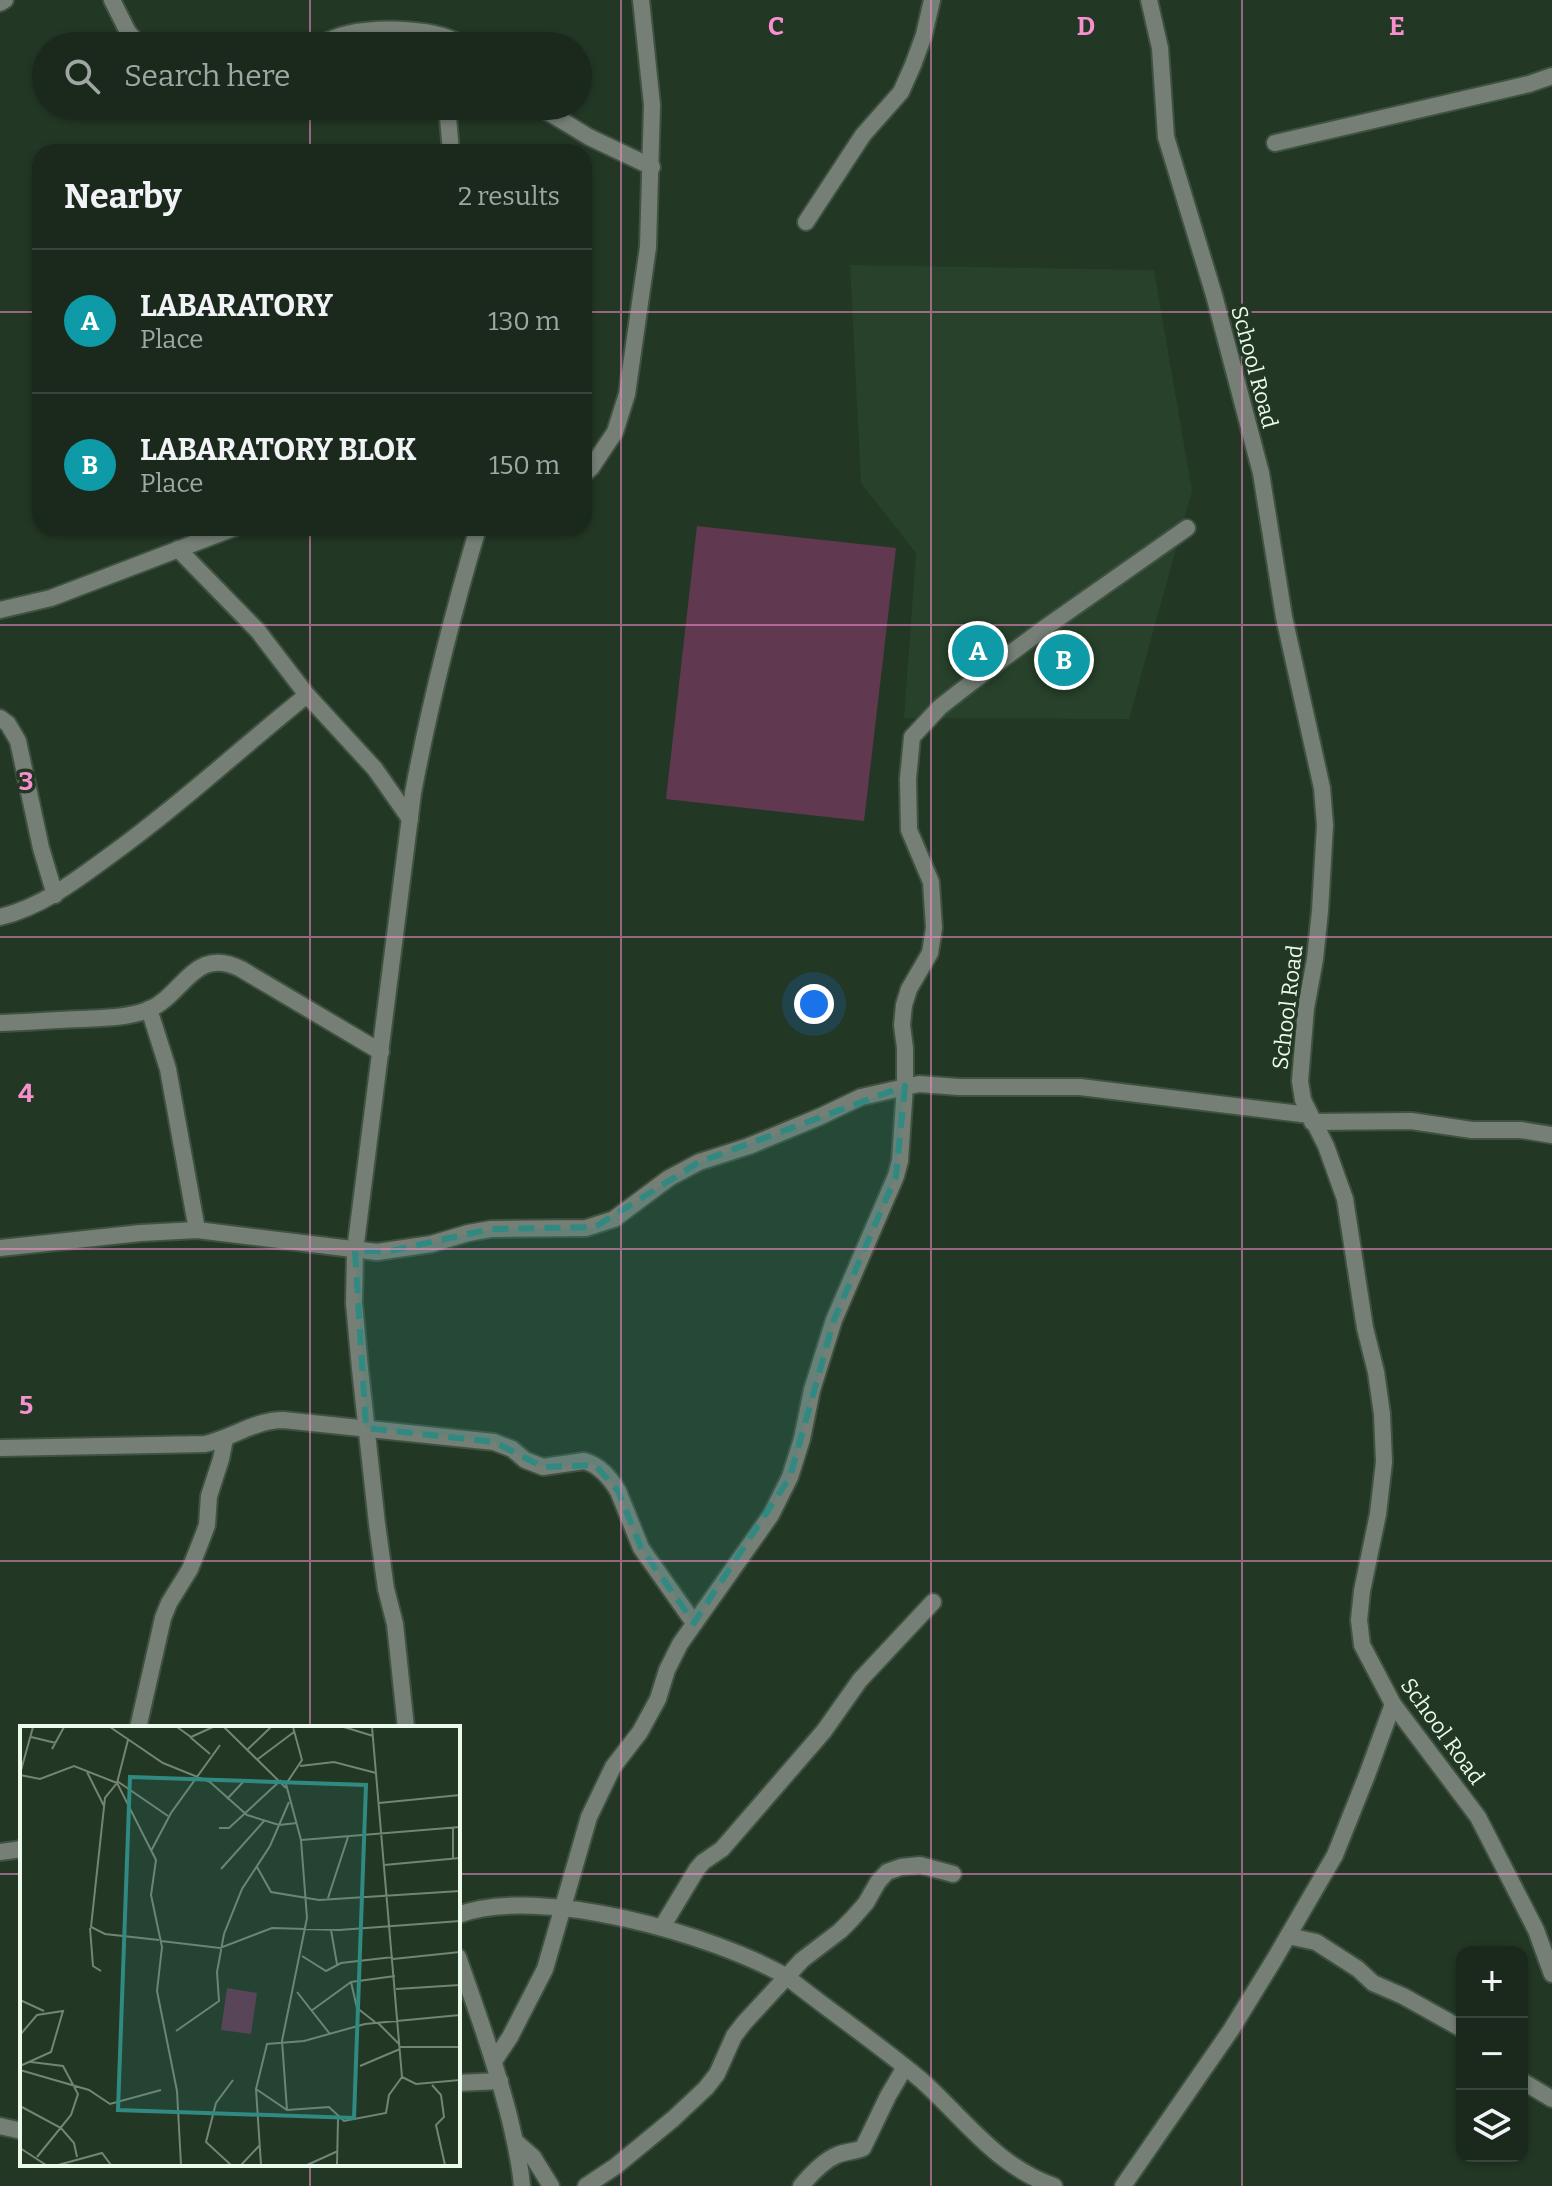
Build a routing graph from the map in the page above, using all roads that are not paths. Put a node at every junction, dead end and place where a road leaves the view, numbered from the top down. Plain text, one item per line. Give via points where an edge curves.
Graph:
1 (5, 0) edge
2 (112, 0) edge
3 (641, 0) edge
4 (932, 0) edge
5 (1149, 0) edge
6 (0, 3) edge
7 (128, 32) edge
8 (361, 32) edge
9 (411, 32) edge
10 (1552, 76) edge
11 (448, 120) edge
12 (561, 120) edge
13 (1275, 143) dead end
14 (450, 144) edge
15 (652, 167) junction
16 (806, 222) dead end
17 (592, 466) edge
18 (1187, 528) dead end
19 (213, 536) edge
20 (476, 536) edge
21 (178, 549) junction
22 (0, 610) edge
23 (307, 695) junction
24 (0, 718) edge
25 (410, 819) junction
26 (55, 895) junction
27 (0, 917) edge
28 (149, 1009) junction
29 (0, 1023) edge
30 (381, 1052) junction
31 (905, 1086) junction
32 (1310, 1118) junction
33 (1552, 1135) edge
34 (197, 1230) junction
35 (0, 1248) edge
36 (355, 1251) junction
37 (366, 1428) junction
38 (225, 1439) junction
39 (0, 1448) edge
40 (933, 1602) dead end
41 (694, 1623) junction
42 (1393, 1704) junction
43 (138, 1726) edge
44 (406, 1726) edge
45 (20, 1849) edge
46 (0, 1852) edge
47 (953, 1874) dead end
48 (562, 1907) junction
49 (460, 1914) edge
50 (662, 1927) junction
51 (1288, 1936) junction
52 (460, 1963) edge
53 (1552, 1974) edge
54 (787, 1977) junction
55 (1456, 2026) edge
56 (494, 2061) junction
57 (905, 2067) junction
58 (500, 2081) junction
59 (460, 2083) edge
60 (1528, 2085) edge
61 (1552, 2099) edge
62 (0, 2126) edge
63 (20, 2131) edge
64 (516, 2142) junction
65 (522, 2186) edge
66 (551, 2186) edge
67 (586, 2186) edge
68 (801, 2186) edge
69 (1054, 2186) edge
70 (1123, 2186) edge

1 - 6 street
2 - 7 street
3 - 15 street via 652,105
4 - 16 street via 901,92 863,135
5 - 32 street, School Road via 1160,48 1166,137 1261,473 1284,617 1322,788 1320,911 1300,1081
8 - 9 street
10 - 13 street
11 - 14 street
12 - 15 street
15 - 17 street via 648,247 627,394 615,432
18 - 31 street via 940,707 912,737 909,830 931,882 934,928 930,953 904,1005
19 - 21 street
20 - 25 street via 427,719
21 - 22 street via 51,598
21 - 23 street via 258,631
23 - 25 street via 375,769
23 - 26 street via 141,833
24 - 26 street via 18,741
25 - 30 street
26 - 27 street
28 - 29 street via 120,1017
28 - 30 street via 195,972 220,961
28 - 34 street via 168,1069
30 - 36 street
31 - 32 street via 1080,1087
31 - 36 street via 861,1097 699,1162 595,1227 491,1229 390,1251
31 - 41 street via 896,1176 834,1320 790,1477 771,1515
32 - 33 street via 1411,1121
32 - 42 street, School Road via 1345,1199 1382,1414 1384,1462 1359,1620 1362,1645
34 - 35 street
34 - 36 street
36 - 37 street via 354,1303
37 - 38 street via 277,1420
37 - 41 street via 494,1442 543,1467 584,1461 595,1465 613,1482 641,1548
37 - 44 street
38 - 39 street via 187,1446
38 - 43 street via 207,1525 163,1618
40 - 50 street via 854,1687 830,1724 727,1844 697,1869
41 - 48 street via 640,1732 599,1795
42 - 51 street via 1335,1855
42 - 53 street, School Road via 1478,1817 1536,1930
45 - 46 street
47 - 54 street via 920,1865 889,1870 852,1919
48 - 49 street via 515,1904
48 - 50 street
48 - 56 street via 539,1983
50 - 54 street
51 - 55 street via 1316,1942 1373,1983
51 - 70 street via 1231,2030
52 - 56 street
54 - 57 street
54 - 67 street via 734,2036 717,2074 701,2094
56 - 58 street
57 - 68 street via 863,2148 836,2155
57 - 69 street via 1004,2159
58 - 59 street
58 - 64 street
60 - 61 street
62 - 63 street
64 - 65 street
64 - 66 street

